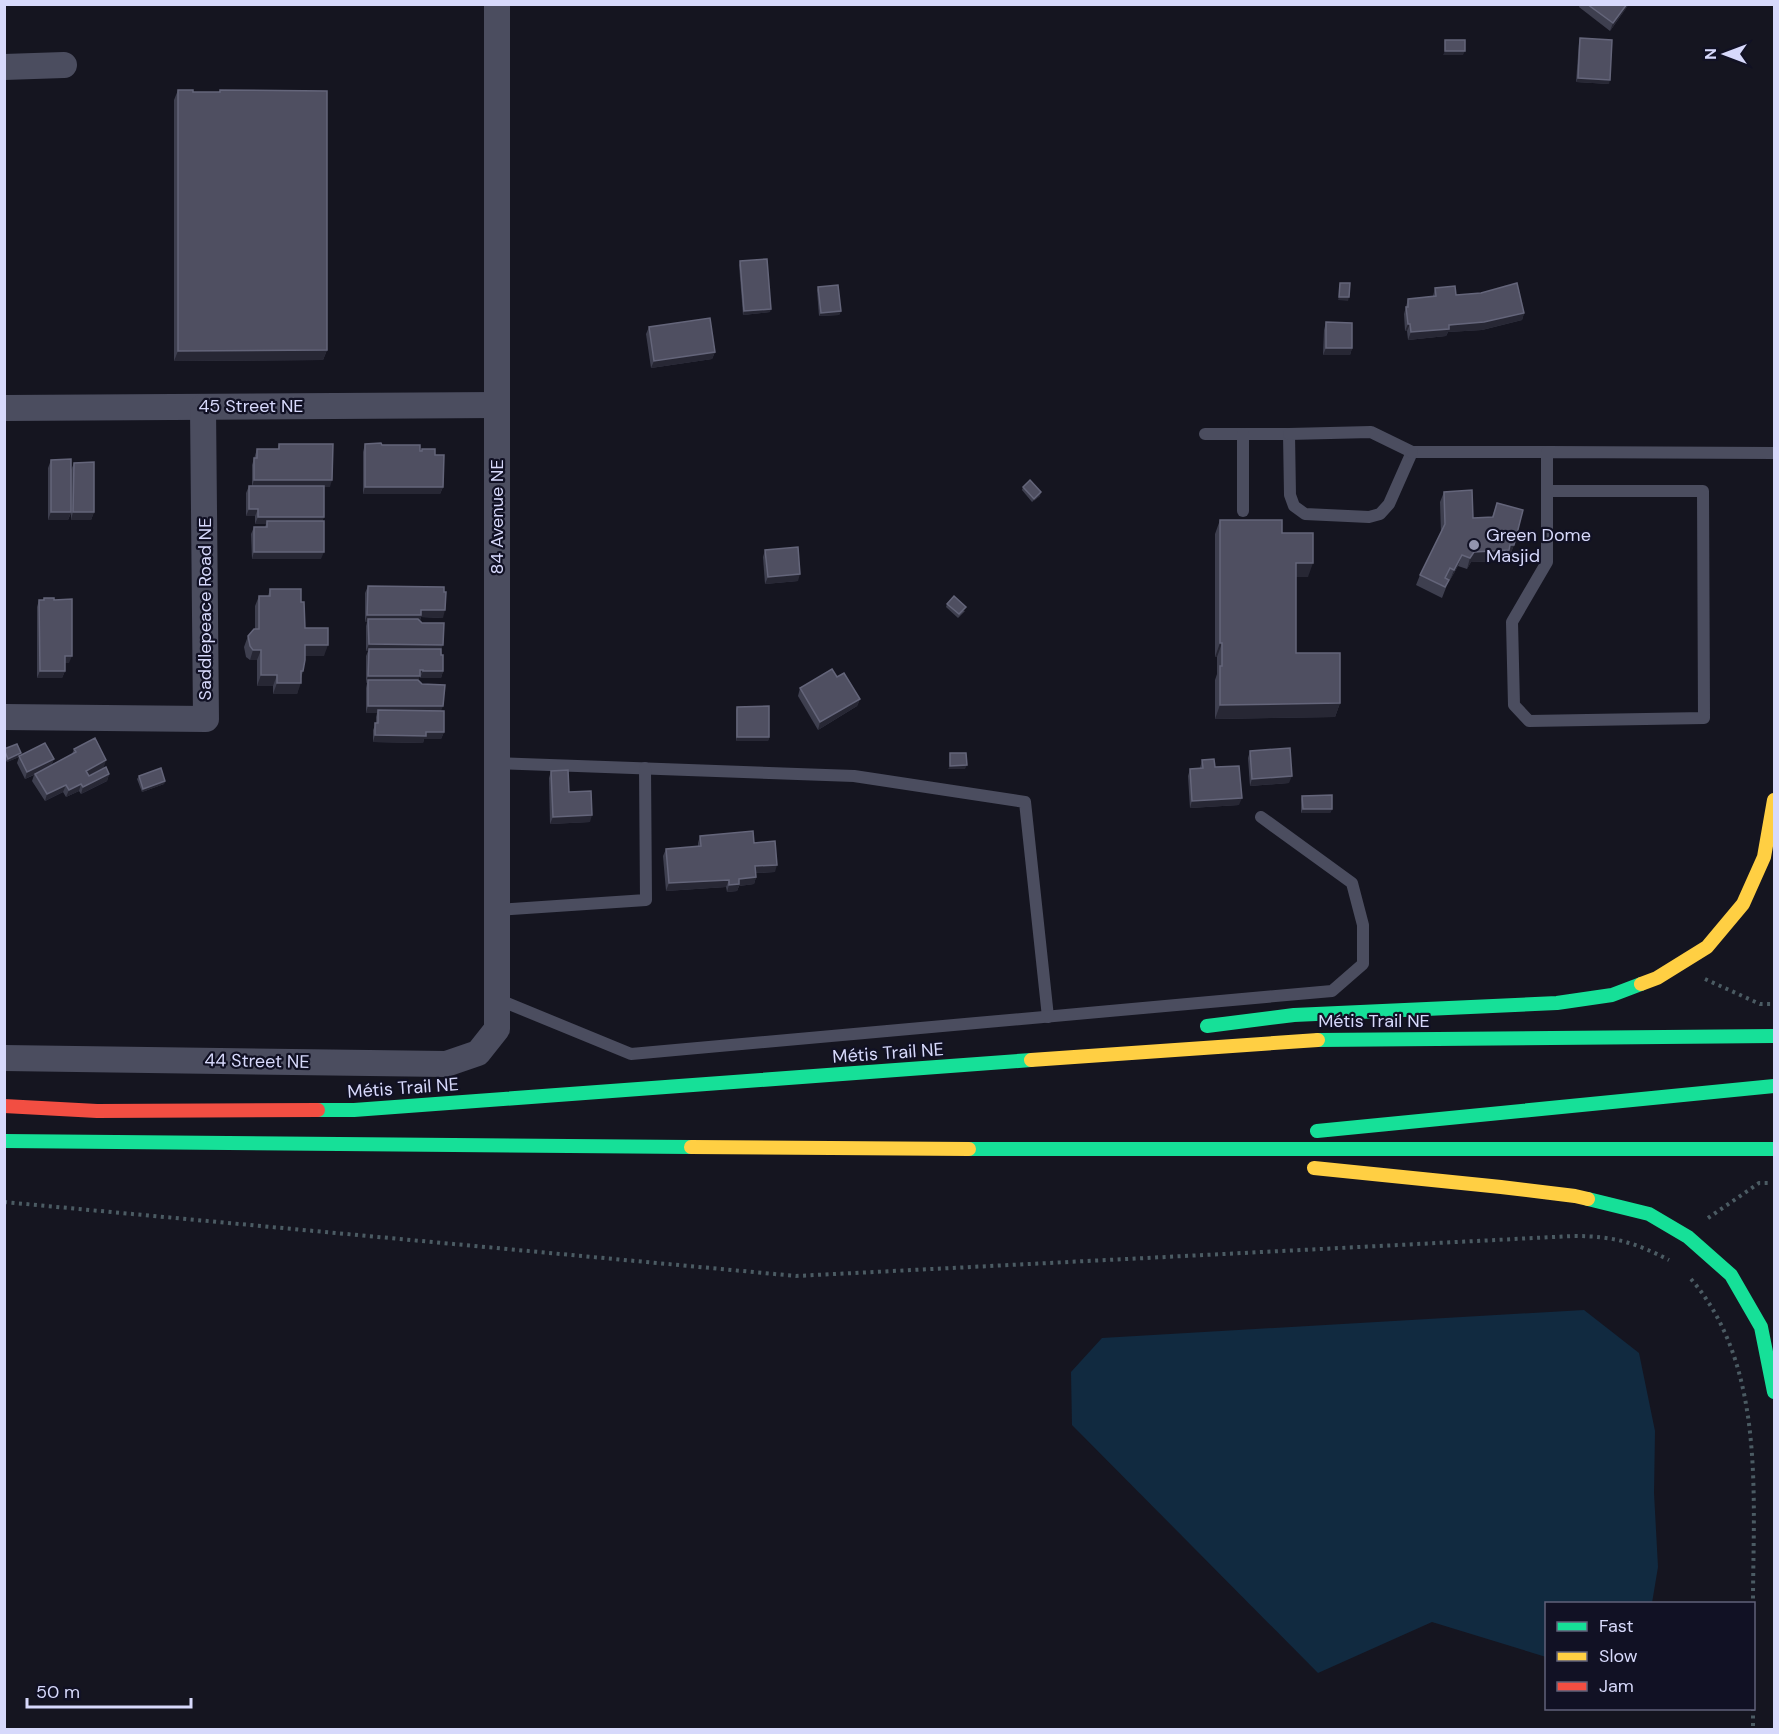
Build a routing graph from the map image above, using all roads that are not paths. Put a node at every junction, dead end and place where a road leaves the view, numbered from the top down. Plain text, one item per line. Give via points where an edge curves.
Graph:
1 (497, 4) edge
2 (64, 65) dead end
3 (4, 67) edge
4 (497, 405) junction
5 (203, 407) junction
6 (4, 408) edge
7 (1205, 434) dead end
8 (1243, 434) junction
9 (1289, 434) junction
10 (1412, 452) junction
11 (1547, 452) junction
12 (1774, 453) edge
13 (1547, 490) junction
14 (1243, 511) dead end
15 (4, 717) edge
16 (497, 763) junction
17 (645, 768) junction
18 (1774, 800) edge
19 (1262, 817) dead end
20 (497, 910) junction
21 (497, 999) junction
22 (1048, 1017) junction
23 (1188, 1028) dead end
24 (497, 1029) joint
25 (1774, 1036) edge
26 (1070, 1044) dead end
27 (4, 1058) edge
28 (811, 1077) junction
29 (1774, 1086) edge
30 (4, 1106) edge
31 (1306, 1132) dead end
32 (1270, 1136) dead end
33 (4, 1141) edge
34 (1774, 1149) edge
35 (1127, 1150) junction
36 (1256, 1162) dead end
37 (1302, 1167) dead end
38 (1774, 1392) edge

1 - 4 street, 84 Avenue NE
2 - 3 street
4 - 5 street, 45 Street NE
4 - 16 street, 84 Avenue NE
5 - 6 street, 45 Street NE
5 - 15 street, Saddlepeace Road NE via 206,719
7 - 8 lane
8 - 9 lane
8 - 14 lane
9 - 10 lane via 1371,432
9 - 10 lane via 1290,495 1294,506 1305,514 1380,514 1389,504
10 - 11 lane
11 - 12 lane
11 - 13 lane
13 - 13 lane via 1547,562 1512,622 1514,705 1529,721 1704,718 1703,491
16 - 17 lane
16 - 20 street, 84 Avenue NE
17 - 20 lane via 646,900
17 - 22 lane via 854,776 1025,802
18 - 23 main road via 1764,857 1743,904 1707,947 1657,978 1612,995 1557,1003 1294,1015
19 - 22 lane via 1352,883 1363,925 1363,964 1332,991
20 - 21 street, 84 Avenue NE
21 - 22 lane via 631,1054
21 - 24 street, 84 Avenue NE
24 - 27 street, 44 Street NE via 478,1053 446,1064
25 - 28 main road, Métis Trail NE via 1302,1040
26 - 28 main road
28 - 30 main road, Métis Trail NE via 354,1110 97,1111
29 - 31 main road
32 - 35 main road
33 - 35 main road
34 - 35 main road
35 - 36 main road
37 - 38 main road via 1575,1196 1649,1214 1688,1237 1731,1275 1761,1327

